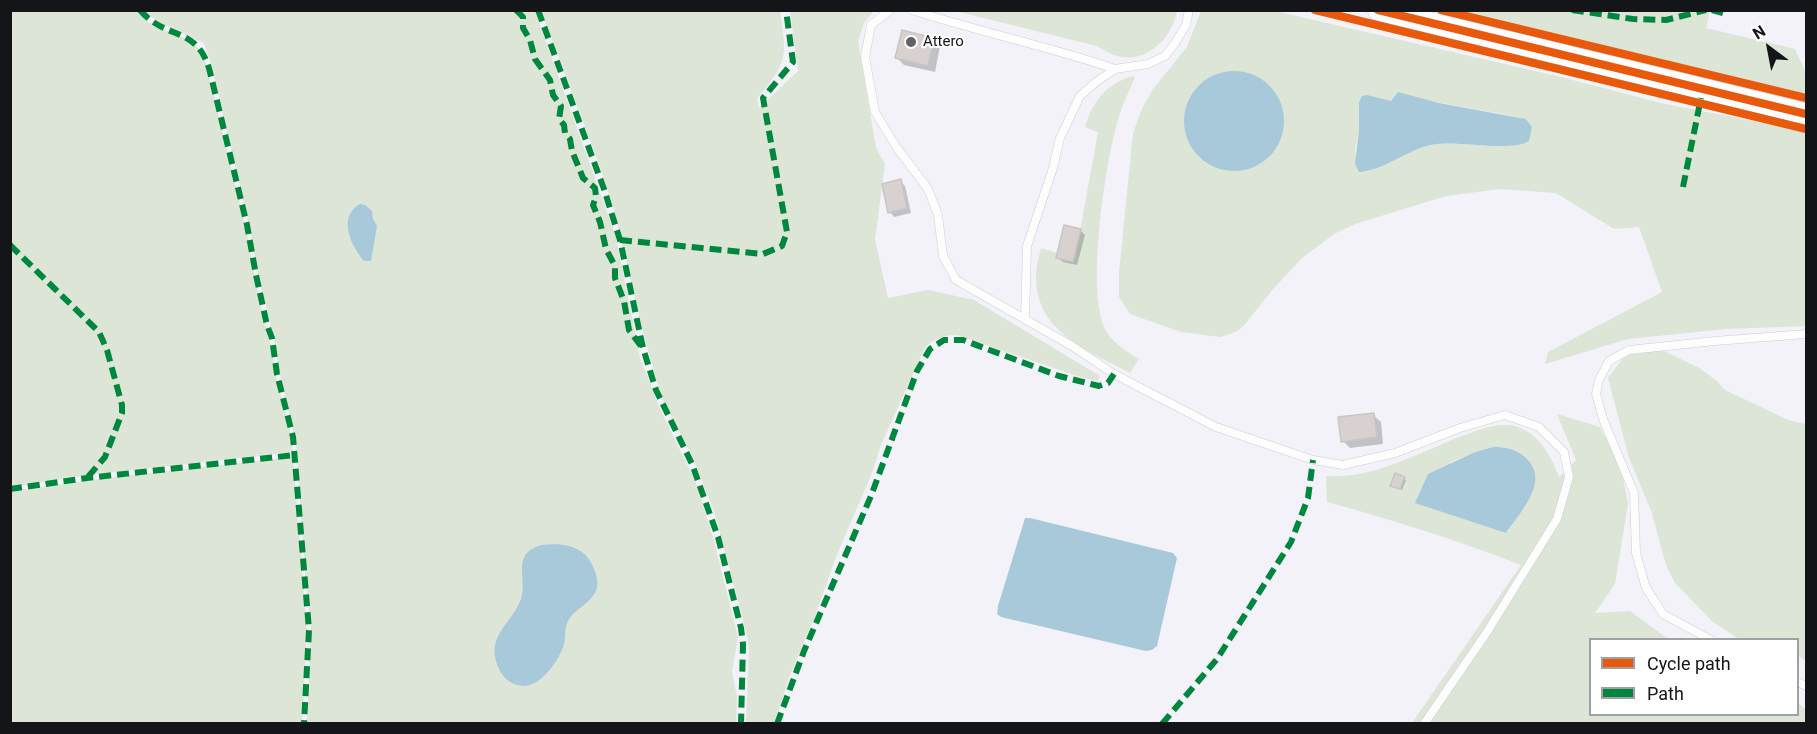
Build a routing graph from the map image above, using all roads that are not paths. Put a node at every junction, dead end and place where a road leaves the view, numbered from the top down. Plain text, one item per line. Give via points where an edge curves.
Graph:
1 (890, 10) edge
2 (912, 10) edge
3 (1189, 10) edge
4 (1378, 10) edge
5 (1115, 69) junction
6 (1806, 114) edge
7 (1025, 319) junction
8 (1806, 334) edge
9 (1709, 638) edge
10 (1424, 723) edge

1 - 7 lane via 871,25 865,57 875,112 928,189 938,215 943,256 956,280
2 - 5 lane
3 - 5 lane via 1186,25 1165,56 1148,64
4 - 6 street
5 - 7 lane via 1080,96 1060,138 1027,246
7 - 10 lane via 1114,374 1216,427 1313,460 1343,465 1395,453 1505,415 1539,427 1564,452 1569,477 1557,519 1487,632
8 - 9 lane via 1629,351 1609,361 1599,380 1596,394 1603,419 1634,493 1636,553 1646,588 1664,614

